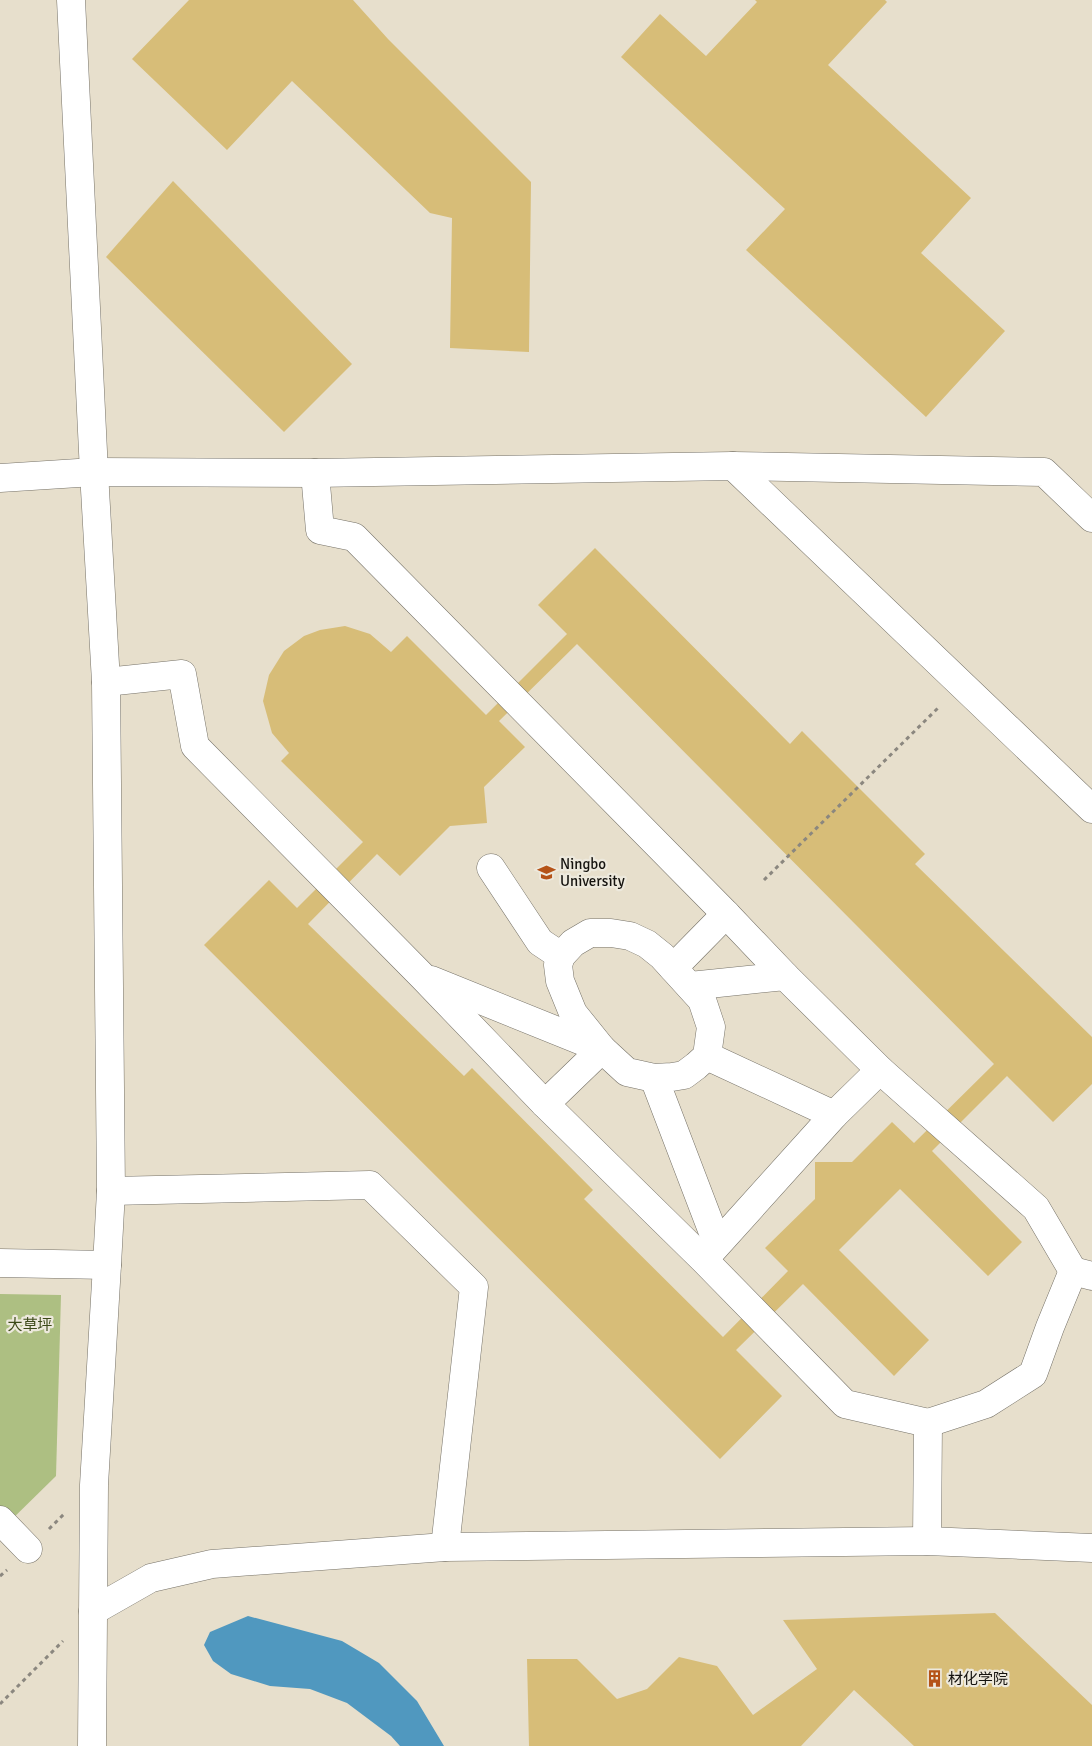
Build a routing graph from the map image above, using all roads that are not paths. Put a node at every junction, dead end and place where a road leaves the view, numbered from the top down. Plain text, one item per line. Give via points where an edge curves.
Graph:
1 (71, 0) edge
2 (733, 466) junction
3 (94, 472) junction
4 (314, 473) junction
5 (0, 478) edge
6 (1092, 518) edge
7 (106, 682) junction
8 (1092, 809) edge
9 (491, 868) dead end
10 (726, 914) junction
11 (561, 956) junction
12 (785, 976) junction
13 (423, 977) junction
14 (681, 977) junction
15 (602, 1048) junction
16 (708, 1056) junction
17 (880, 1070) junction
18 (654, 1078) junction
19 (545, 1104) junction
20 (834, 1115) junction
21 (111, 1191) junction
22 (711, 1251) junction
23 (0, 1264) edge
24 (107, 1264) junction
25 (1083, 1274) edge
26 (928, 1423) junction
27 (0, 1520) edge
28 (927, 1541) junction
29 (445, 1547) junction
30 (28, 1548) dead end
31 (1092, 1548) edge
32 (93, 1611) junction
33 (92, 1746) edge

1 - 3 street
2 - 4 street
2 - 6 street via 1044,472
2 - 8 street
3 - 4 street
3 - 5 street
3 - 7 street
4 - 10 street via 320,530 354,538
7 - 13 street via 182,674 195,746
7 - 21 street
9 - 11 street via 540,942
10 - 12 street
10 - 14 street
11 - 14 street via 573,943 590,933 611,932 647,944
11 - 15 street via 558,965 560,981 573,1013
12 - 14 street
12 - 17 street
13 - 15 street
13 - 19 street
14 - 16 street via 702,1000 712,1027
15 - 18 street via 627,1072
15 - 19 street
16 - 18 street via 684,1075
16 - 20 street
17 - 20 street
17 - 25 street via 1036,1208
18 - 22 street
19 - 22 street
20 - 22 street
21 - 24 street
21 - 29 street via 370,1185 474,1287
22 - 26 street via 846,1404
23 - 24 street
24 - 32 street via 94,1485
25 - 26 street via 1050,1327 1033,1374 986,1404
26 - 28 street
27 - 30 street
28 - 29 street
28 - 31 street
29 - 32 street via 212,1564 151,1578
32 - 33 street

